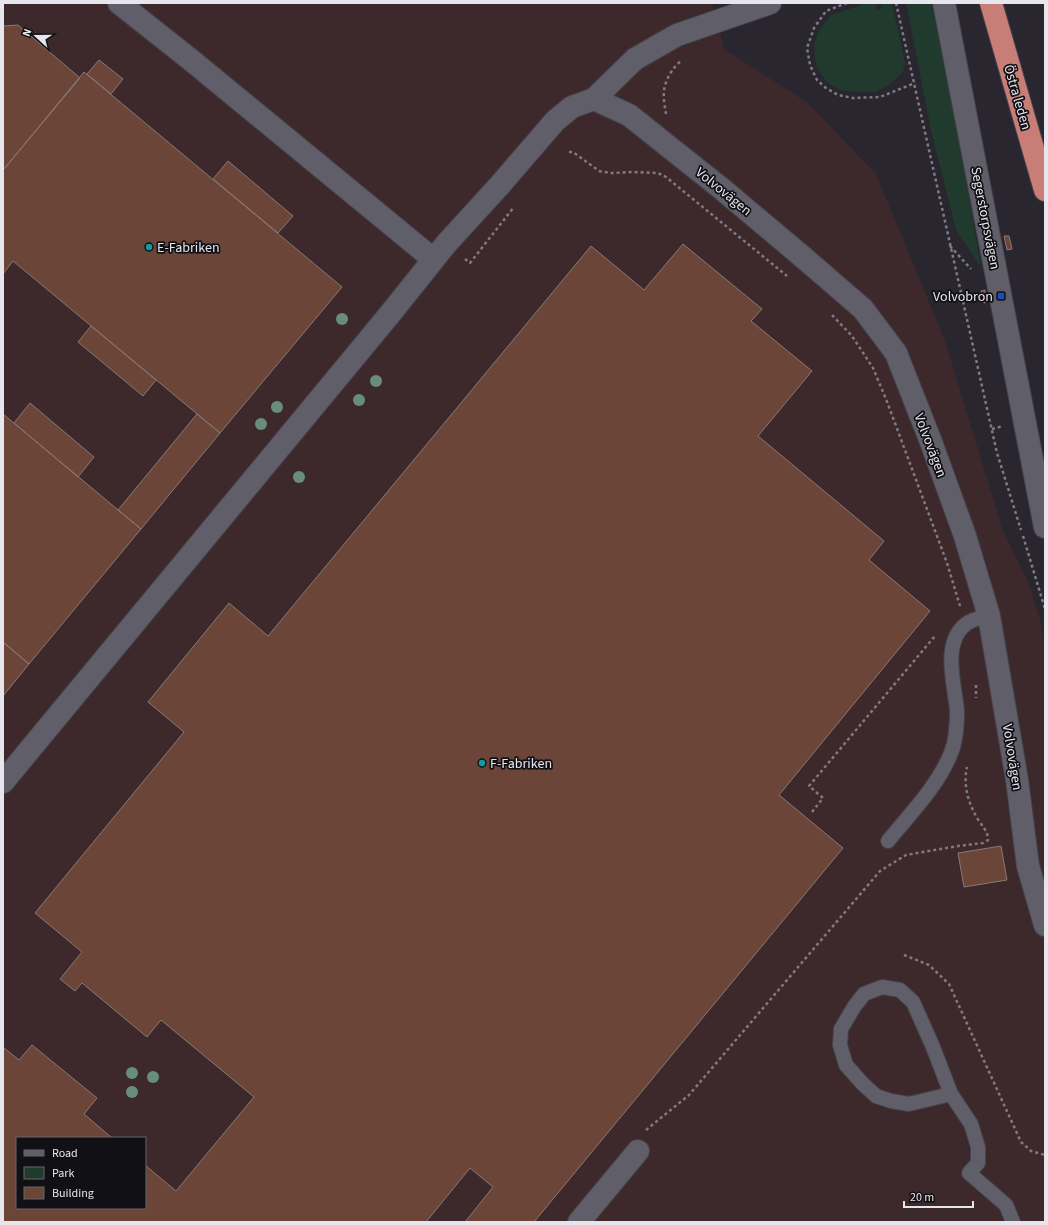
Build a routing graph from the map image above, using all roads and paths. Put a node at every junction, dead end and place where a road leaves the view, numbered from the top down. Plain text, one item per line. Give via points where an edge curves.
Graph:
1 (119, 3) edge
2 (770, 3) edge
3 (847, 3) edge
4 (896, 3) edge
5 (944, 3) edge
6 (991, 3) edge
7 (683, 59) dead end
8 (915, 83) junction
9 (594, 99) junction
10 (670, 120) dead end
11 (569, 152) dead end
12 (1045, 190) edge
13 (514, 207) dead end
14 (950, 245) junction
15 (434, 259) junction
16 (465, 259) dead end
17 (973, 271) dead end
18 (791, 280) dead end
19 (832, 314) dead end
20 (1045, 527) edge
21 (1045, 609) edge
22 (988, 616) junction
23 (965, 624) junction
24 (940, 631) dead end
25 (976, 679) dead end
26 (976, 703) dead end
27 (967, 765) dead end
28 (3, 782) edge
29 (812, 812) dead end
30 (888, 841) dead end
31 (1045, 925) edge
32 (904, 955) dead end
33 (951, 1094) junction
34 (640, 1143) joint
35 (1045, 1155) edge
36 (579, 1222) edge
37 (1013, 1222) edge

1 - 15 street
2 - 9 street via 677,35 635,59
3 - 8 path via 826,11 814,28 808,48 810,65 817,80 838,95 853,98 880,97
4 - 8 path
5 - 20 street, Segerstorpsvägen
6 - 12 highway, Östra leden
7 - 10 path via 669,76 664,91 666,115
8 - 14 path
9 - 15 street via 572,107 555,121
9 - 22 street, Volvovägen via 629,115 722,189 863,309 896,353 965,536
11 - 18 path via 574,152 599,171 658,173 666,177
13 - 16 path via 470,263
14 - 17 path
14 - 21 path via 997,453
15 - 28 street
19 - 23 path via 852,336 886,399 947,563
22 - 23 lane
22 - 31 street, Volvovägen via 1015,772 1028,866
23 - 30 lane via 952,648 951,671 957,712 952,752 927,794
24 - 29 path via 809,786 823,798
25 - 26 path
27 - 34 path via 968,798 988,834 988,840 984,844 906,855 880,871 689,1095
32 - 35 path via 929,965 949,984 1021,1142 1031,1151
33 - 33 lane via 914,1002 900,990 882,987 864,994 841,1029 840,1045 846,1066 876,1096 891,1101 909,1104
33 - 37 lane via 971,1124 978,1147 978,1163 969,1173 1006,1205
34 - 36 street

